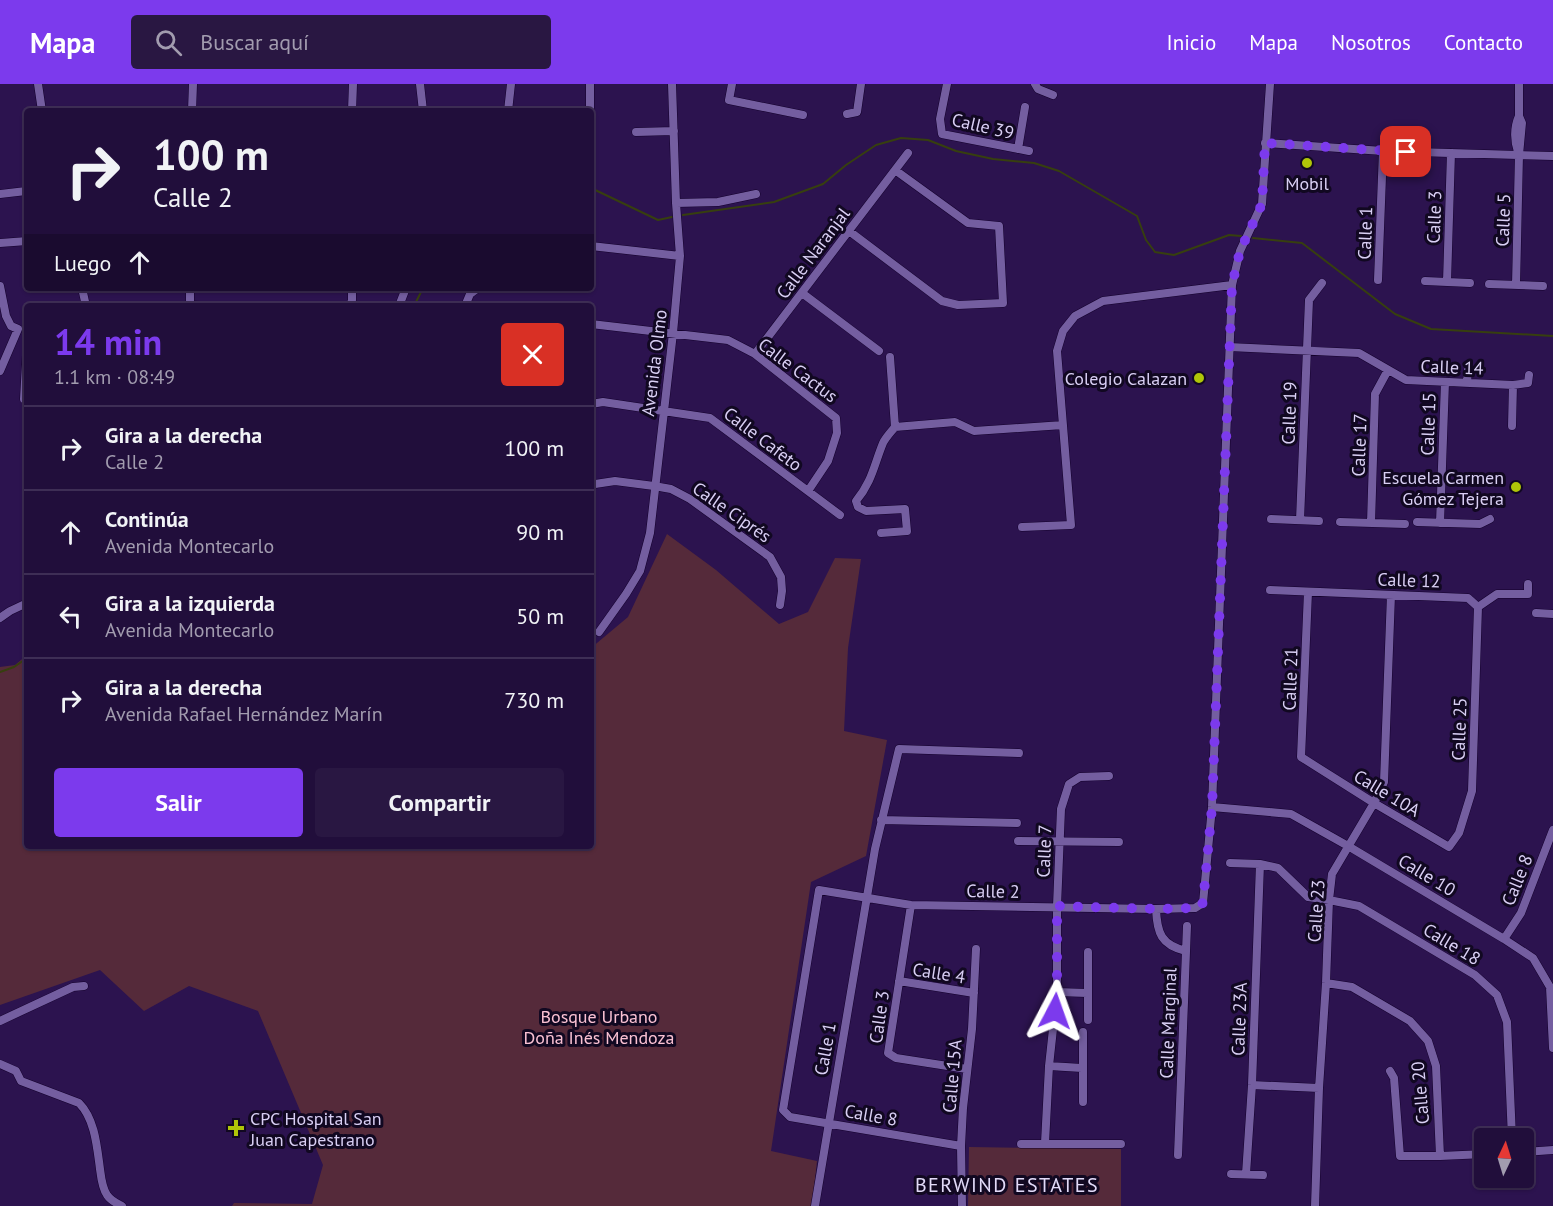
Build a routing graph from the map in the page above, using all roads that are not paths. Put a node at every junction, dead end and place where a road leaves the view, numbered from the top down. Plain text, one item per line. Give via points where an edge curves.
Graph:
1 (38, 84) edge
2 (193, 84) edge
3 (352, 84) edge
4 (420, 84) edge
5 (511, 84) edge
6 (590, 84) edge
7 (672, 84) edge
8 (732, 84) edge
9 (861, 84) edge
10 (1035, 84) edge
11 (1270, 84) edge
12 (1519, 84) edge
13 (944, 85) edge
14 (1053, 95) dead end
15 (1025, 107) dead end
16 (42, 108) edge
17 (192, 108) edge
18 (352, 108) edge
19 (423, 108) edge
20 (508, 108) edge
21 (590, 108) edge
22 (847, 114) dead end
23 (803, 115) dead end
24 (674, 131) junction
25 (636, 132) dead end
26 (1265, 143) junction
27 (1018, 149) junction
28 (1029, 151) dead end
29 (1383, 151) junction
30 (908, 153) dead end
31 (1451, 153) junction
32 (1520, 155) junction
33 (1553, 156) edge
34 (895, 170) junction
35 (24, 190) edge
36 (0, 194) edge
37 (756, 194) dead end
38 (676, 204) junction
39 (849, 231) junction
40 (24, 241) edge
41 (0, 243) edge
42 (594, 246) edge
43 (680, 256) junction
44 (1378, 280) dead end
45 (1425, 281) dead end
46 (1447, 282) junction
47 (1322, 283) dead end
48 (1470, 283) dead end
49 (1489, 284) dead end
50 (1232, 285) junction
51 (1516, 285) junction
52 (0, 286) edge
53 (1543, 286) dead end
54 (802, 293) junction
55 (594, 324) edge
56 (23, 329) edge
57 (673, 333) junction
58 (1229, 347) junction
59 (1306, 350) junction
60 (879, 351) dead end
61 (755, 354) junction
62 (890, 357) dead end
63 (1388, 370) junction
64 (1468, 370) dead end
65 (0, 371) edge
66 (1529, 375) dead end
67 (1445, 382) junction
68 (1467, 383) junction
69 (1514, 385) junction
70 (594, 404) edge
71 (663, 410) junction
72 (1063, 425) junction
73 (1512, 426) dead end
74 (895, 427) junction
75 (594, 484) edge
76 (654, 486) junction
77 (808, 491) junction
78 (840, 515) dead end
79 (1271, 519) dead end
80 (1490, 519) dead end
81 (1300, 520) junction
82 (1319, 521) dead end
83 (1340, 522) dead end
84 (1417, 522) dead end
85 (1371, 523) junction
86 (1440, 523) junction
87 (1405, 524) dead end
88 (1022, 527) dead end
89 (881, 533) dead end
90 (1528, 584) dead end
91 (1270, 590) dead end
92 (1308, 592) junction
93 (1391, 595) junction
94 (24, 604) edge
95 (780, 605) dead end
96 (1478, 607) junction
97 (1536, 613) dead end
98 (1553, 614) edge
99 (0, 618) edge
100 (600, 632) dead end
101 (1019, 753) dead end
102 (1311, 763) joint
103 (1109, 776) dead end
104 (1374, 803) junction
105 (1212, 807) junction
106 (881, 820) junction
107 (1017, 822) dead end
108 (1553, 830) edge
109 (1018, 841) dead end
110 (1058, 842) junction
111 (1119, 842) dead end
112 (1348, 846) junction
113 (1449, 847) joint
114 (1230, 862) dead end
115 (1260, 864) junction
116 (866, 897) junction
117 (1329, 900) junction
118 (911, 905) junction
119 (1057, 906) junction
120 (1156, 909) junction
121 (1187, 926) dead end
122 (1504, 939) junction
123 (976, 949) dead end
124 (1186, 951) junction
125 (1088, 952) dead end
126 (899, 981) junction
127 (1326, 983) junction
128 (84, 986) dead end
129 (974, 993) junction
130 (1057, 993) junction
131 (1087, 993) junction
132 (1088, 1020) dead end
133 (0, 1021) edge
134 (1083, 1032) dead end
135 (1553, 1048) edge
136 (0, 1064) edge
137 (1050, 1066) junction
138 (1083, 1068) junction
139 (967, 1069) junction
140 (1390, 1071) dead end
141 (1252, 1085) junction
142 (1319, 1089) junction
143 (1083, 1102) dead end
144 (784, 1104) joint
145 (828, 1123) junction
146 (1512, 1128) edge
147 (1045, 1143) junction
148 (1021, 1144) dead end
149 (1121, 1144) dead end
150 (961, 1146) junction
151 (1553, 1150) edge
152 (1534, 1151) edge
153 (1474, 1154) edge
154 (1178, 1155) dead end
155 (1440, 1156) junction
156 (1231, 1174) dead end
157 (1246, 1174) junction
158 (1263, 1175) dead end
159 (122, 1206) edge
160 (815, 1206) edge
161 (962, 1206) edge
162 (1315, 1206) edge

1 - 16 street
2 - 17 street
3 - 18 street
4 - 19 street
5 - 20 street
6 - 21 street
7 - 24 street, Avenida Olmo
8 - 23 street via 729,100
9 - 22 street via 857,112
10 - 14 street
11 - 26 street
12 - 32 street, Calle 5
13 - 27 street, Calle 39 via 942,134
15 - 27 street
24 - 25 street
24 - 38 street, Avenida Olmo
26 - 29 street
26 - 50 street via 1262,204 1240,251
27 - 28 street, Calle 39
29 - 31 street
29 - 44 street, Calle 1
30 - 34 street, Calle Naranjal
31 - 32 street
31 - 46 street, Calle 3
32 - 33 street
32 - 51 street, Calle 5
34 - 39 street, Calle Naranjal
34 - 39 street via 968,223 999,226 1003,303 942,301
35 - 36 street
37 - 38 street via 718,202
38 - 43 street, Avenida Olmo
39 - 54 street, Calle Naranjal
40 - 41 street
42 - 43 street
43 - 57 street, Avenida Olmo
45 - 46 street
46 - 48 street
47 - 59 street, Calle 19 via 1309,300
49 - 51 street
50 - 58 street
50 - 72 street via 1103,302 1075,316 1063,331 1057,351
51 - 53 street
52 - 56 street via 11,326
54 - 60 street
54 - 61 street, Calle Naranjal
55 - 57 street, Calle Cactus
56 - 65 street
57 - 61 street, Calle Cactus via 728,340
57 - 71 street, Avenida Olmo
58 - 59 street, Calle 14
58 - 105 street
59 - 63 street, Calle 14 via 1359,353
59 - 81 street, Calle 19
61 - 77 street, Calle Cactus via 836,418 837,433 828,461
62 - 74 street
63 - 67 street, Calle 14 via 1406,380
63 - 85 street, Calle 17 via 1376,394
64 - 68 street
66 - 69 street via 1528,383
67 - 68 street, Calle 14
67 - 86 street, Calle 15
68 - 69 street, Calle 14
69 - 73 street
70 - 71 street, Calle Cafeto
71 - 76 street, Avenida Olmo
71 - 77 street, Calle Cafeto via 710,418
72 - 74 street via 974,431 955,422
72 - 88 street via 1071,525
74 - 89 street via 884,441 873,473 856,501 866,511 906,509 907,531
75 - 76 street, Calle Ciprés via 615,481
76 - 95 street, Calle Ciprés via 690,499 770,557 781,577
76 - 100 street, Avenida Olmo via 650,533 640,571
77 - 78 street, Calle Cafeto
79 - 81 street
80 - 86 street via 1480,525
81 - 82 street
83 - 85 street
84 - 86 street
85 - 87 street
90 - 96 street via 1528,594 1497,594
91 - 92 street, Calle 12
92 - 93 street, Calle 12
92 - 102 street, Calle 21 via 1302,757
93 - 96 street, Calle 12 via 1468,598
93 - 104 street, Calle 23 via 1384,782
94 - 99 street
96 - 113 street, Calle 25 via 1472,791 1459,833
97 - 98 street
101 - 106 street, Calle 1 via 899,749
102 - 104 street, Calle 10A
103 - 110 street, Calle 7 via 1080,777 1069,784 1060,809
104 - 112 street, Calle 23
104 - 113 street, Calle 10A
105 - 112 street, Calle 10 via 1291,814
105 - 120 street, Calle 2 via 1203,903 1195,908
106 - 107 street
106 - 116 street, Calle 1
108 - 122 street, Calle 8 via 1521,913
109 - 110 street
110 - 111 street
110 - 119 street, Calle 7
112 - 117 street, Calle 23 via 1332,874
112 - 122 street, Calle 10
114 - 115 street
115 - 117 street, Calle 18 via 1278,868 1308,897
115 - 141 street, Calle 23A
116 - 118 street, Calle 2
116 - 144 street, Calle 2 via 819,890
116 - 145 street, Calle 1
117 - 127 street, Calle 23
117 - 146 street, Calle 18 via 1359,906 1475,975 1497,995 1507,1022
118 - 119 street, Calle 2
118 - 126 street, Calle 3
119 - 120 street, Calle 2
119 - 130 street, Calle 7
120 - 124 street, Calle Marginal via 1163,939 1173,948
121 - 124 street
122 - 135 street, Calle 10 via 1533,958 1550,987
123 - 129 street, Calle 15A
124 - 154 street, Calle Marginal
125 - 131 street
126 - 129 street, Calle 4
126 - 139 street, Calle 3 via 888,1053 896,1058
127 - 142 street, Calle 23
127 - 155 street, Calle 20 via 1352,987 1410,1021 1428,1041 1436,1066
128 - 133 street via 73,987
129 - 139 street, Calle 15A
130 - 131 street
130 - 137 street, Calle 7
131 - 132 street
134 - 138 street
136 - 159 street via 16,1071 21,1081 79,1103 86,1110 105,1193
137 - 138 street
137 - 147 street, Calle 7
138 - 143 street
139 - 150 street, Calle 15A
140 - 155 street via 1394,1078 1400,1156
141 - 142 street
141 - 157 street, Calle 23A
142 - 162 street, Calle 23
144 - 145 street, Calle 8 via 783,1110 790,1117
145 - 150 street, Calle 8
145 - 160 street, Calle 1
147 - 148 street
147 - 149 street
150 - 161 street, Calle 15A
151 - 152 street
153 - 155 street
156 - 157 street
157 - 158 street

